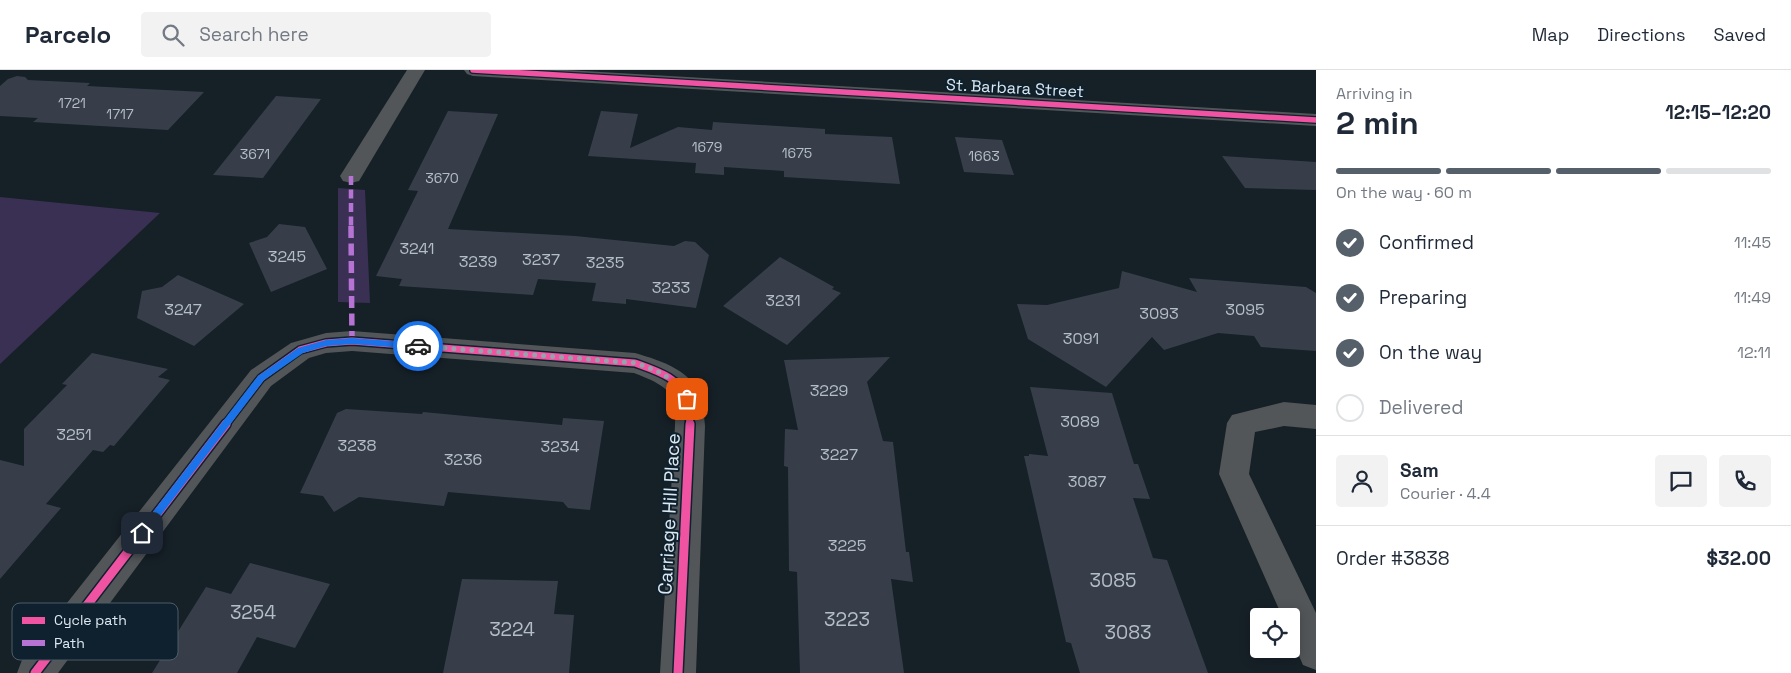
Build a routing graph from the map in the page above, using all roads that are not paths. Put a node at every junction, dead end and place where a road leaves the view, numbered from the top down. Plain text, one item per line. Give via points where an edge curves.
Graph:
1 (416, 70) edge
2 (473, 70) edge
3 (1316, 120) edge
4 (351, 176) dead end
5 (1316, 417) edge
6 (88, 603) edge
7 (1316, 652) edge
8 (44, 660) edge
9 (34, 673) edge
10 (678, 673) edge

1 - 4 street
2 - 3 street, St. Barbara Street
5 - 7 street via 1284,414 1242,423 1234,474
6 - 10 street, Carriage Hill Place via 261,378 300,350 352,341 636,363 662,372 676,383 687,399 690,426
8 - 9 street, Carriage Hill Place

